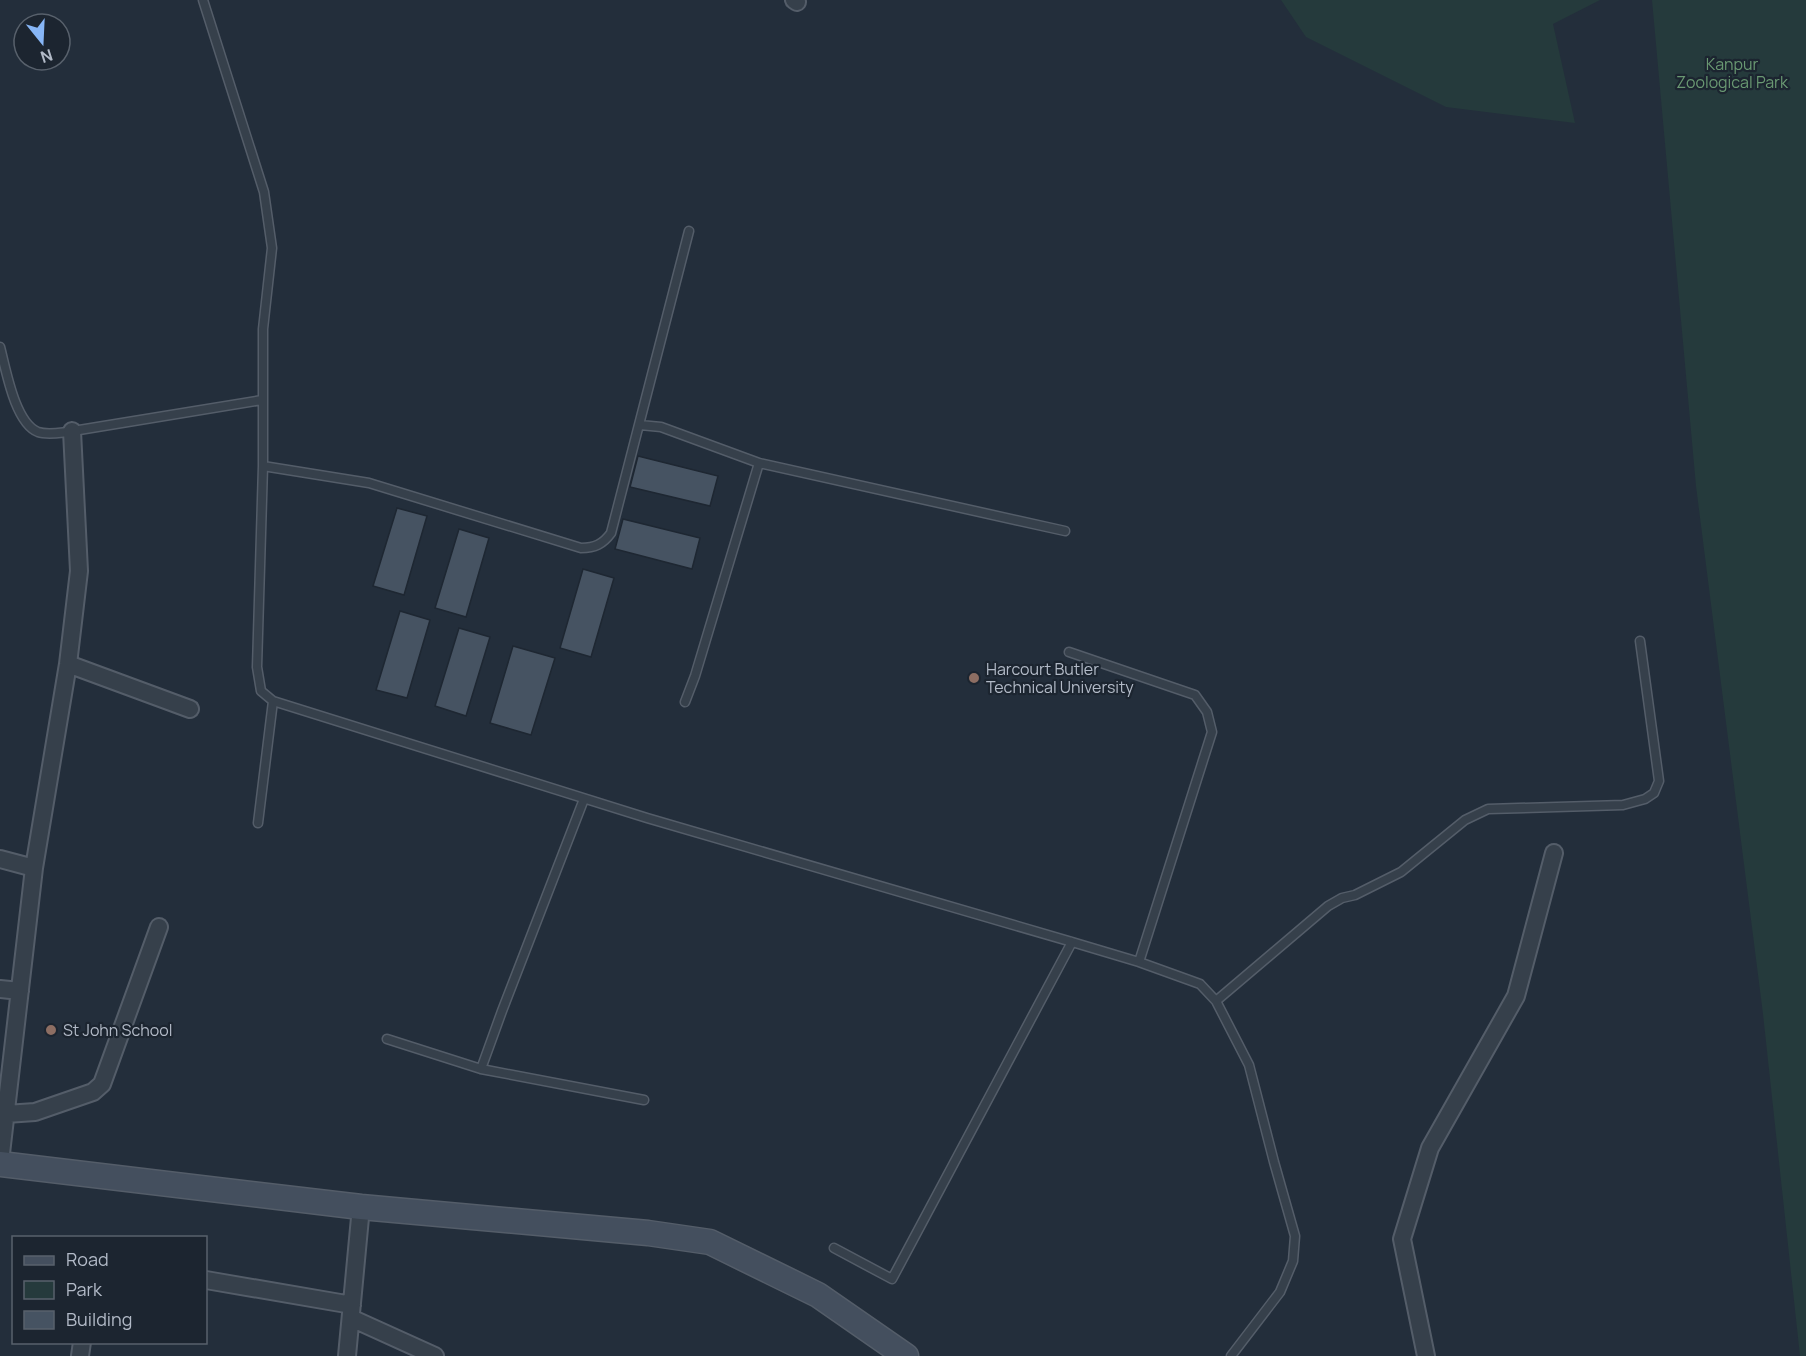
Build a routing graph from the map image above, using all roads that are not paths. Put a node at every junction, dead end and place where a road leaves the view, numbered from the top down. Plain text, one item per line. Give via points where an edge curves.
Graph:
1 (203, 0) edge
2 (689, 231) dead end
3 (0, 347) edge
4 (262, 400) junction
5 (640, 425) junction
6 (72, 431) junction
7 (759, 464) junction
8 (263, 466) junction
9 (1065, 531) dead end
10 (1640, 641) dead end
11 (1069, 651) dead end
12 (68, 664) junction
13 (273, 701) junction
14 (685, 702) dead end
15 (190, 709) dead end
16 (584, 799) junction
17 (258, 823) dead end
18 (1554, 853) dead end
19 (0, 860) edge
20 (34, 868) junction
21 (159, 927) dead end
22 (1072, 942) junction
23 (1138, 962) junction
24 (0, 989) edge
25 (20, 991) junction
26 (1216, 1001) junction
27 (387, 1039) dead end
28 (482, 1069) junction
29 (644, 1100) dead end
30 (6, 1114) junction
31 (0, 1163) edge
32 (361, 1207) junction
33 (834, 1248) dead end
34 (207, 1280) edge
35 (351, 1311) junction
36 (347, 1356) edge
37 (435, 1356) edge
38 (906, 1356) edge
39 (1232, 1356) edge
40 (1426, 1356) edge

1 - 4 lane via 264,192 272,248 263,329
2 - 5 lane
3 - 6 lane via 18,410 26,423 38,432
4 - 6 lane
4 - 8 lane
5 - 7 lane via 661,428
5 - 8 lane via 611,533 604,543 591,548 369,483
6 - 12 street via 79,571
7 - 9 lane
7 - 14 lane
8 - 13 lane via 257,667 261,691
10 - 26 lane via 1659,781 1654,793 1623,805 1488,809 1465,820 1401,872 1328,906
11 - 23 lane via 1195,695 1207,712 1212,732
12 - 15 street
12 - 20 street
13 - 16 lane
13 - 17 lane
16 - 22 lane
16 - 28 lane
18 - 40 street via 1516,996 1430,1148 1402,1239
19 - 20 street
20 - 25 street
21 - 30 street via 102,1084 93,1092 35,1112
22 - 23 lane
22 - 33 lane via 892,1279
23 - 26 lane via 1200,984
24 - 25 street
25 - 30 street
26 - 39 lane via 1249,1065 1295,1236 1293,1262 1280,1292
27 - 28 lane
28 - 29 lane
30 - 31 street
31 - 32 street
32 - 35 street
32 - 38 street via 710,1242 818,1294
34 - 35 street
35 - 36 street
35 - 37 street

